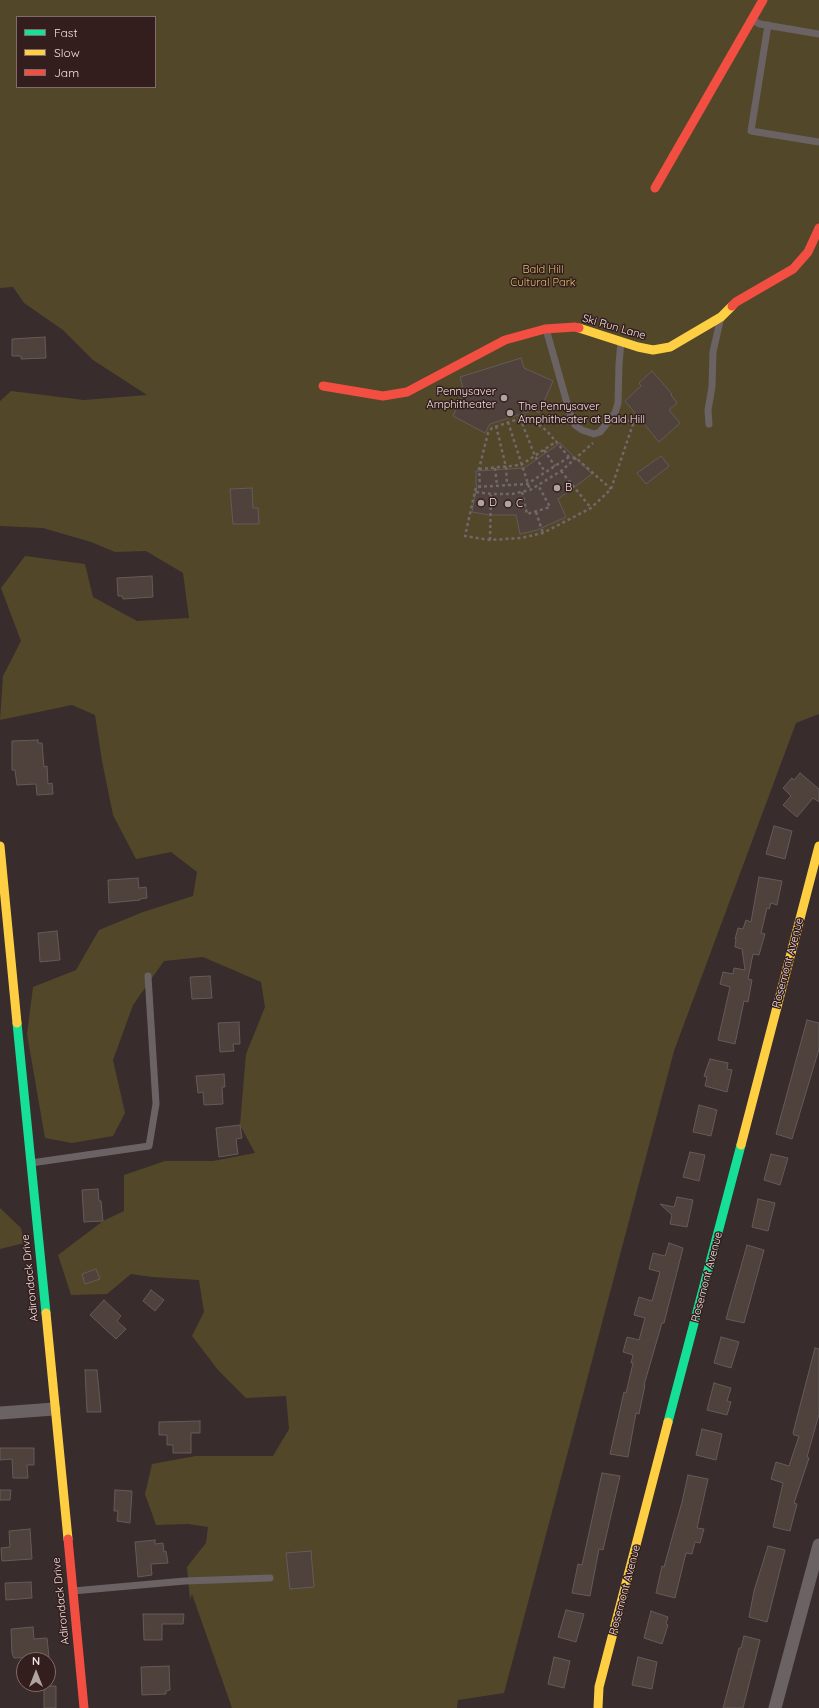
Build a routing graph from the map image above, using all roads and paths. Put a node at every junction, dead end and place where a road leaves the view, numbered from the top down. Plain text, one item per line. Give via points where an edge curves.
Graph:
1 (763, 0) edge
2 (752, 20) junction
3 (768, 25) junction
4 (819, 34) edge
5 (819, 142) edge
6 (655, 188) dead end
7 (819, 228) edge
8 (721, 317) junction
9 (545, 329) junction
10 (621, 342) junction
11 (323, 386) dead end
12 (520, 418) junction
13 (622, 418) dead end
14 (508, 422) junction
15 (709, 424) dead end
16 (496, 426) junction
17 (597, 440) dead end
18 (557, 441) junction
19 (544, 450) junction
20 (535, 456) junction
21 (569, 457) junction
22 (576, 458) junction
23 (522, 465) junction
24 (555, 466) junction
25 (506, 467) junction
26 (495, 468) junction
27 (479, 469) junction
28 (561, 470) junction
29 (545, 472) junction
30 (527, 484) junction
31 (507, 485) junction
32 (538, 485) junction
33 (497, 486) junction
34 (480, 488) junction
35 (611, 489) junction
36 (530, 490) junction
37 (476, 492) junction
38 (522, 492) junction
39 (491, 494) junction
40 (591, 508) junction
41 (536, 512) junction
42 (543, 533) junction
43 (490, 540) junction
44 (0, 846) edge
45 (819, 846) edge
46 (148, 976) dead end
47 (30, 1163) junction
48 (54, 1409) junction
49 (0, 1414) edge
50 (819, 1545) edge
51 (270, 1578) dead end
52 (72, 1591) junction
53 (84, 1708) edge
54 (598, 1708) edge
55 (775, 1708) edge

1 - 2 street
2 - 3 lane
2 - 6 street
3 - 4 lane
3 - 5 lane via 751,130
7 - 8 street, Ski Run Lane via 808,252 793,269 736,302
8 - 10 street, Ski Run Lane via 670,347 653,350
8 - 15 lane via 713,352
9 - 10 street, Ski Run Lane via 575,327
9 - 10 lane via 575,426 594,434 600,432 615,413
9 - 11 street, Ski Run Lane via 505,340 407,392 383,396
12 - 14 path
12 - 18 path via 527,416 534,420
12 - 20 path
13 - 35 path via 625,416 633,424
14 - 16 path
14 - 23 path
16 - 25 path
16 - 27 path via 488,433
17 - 22 path
18 - 19 path
18 - 21 path
19 - 20 path
19 - 24 path
20 - 23 path
20 - 29 path
21 - 22 path
21 - 24 path
22 - 28 path
22 - 35 path
23 - 25 path
23 - 30 path
24 - 29 path
25 - 26 path
25 - 31 path
26 - 27 path
26 - 33 path
27 - 34 path
28 - 32 path
28 - 40 path
29 - 30 path
30 - 31 path
30 - 36 path
31 - 33 path
32 - 36 path
32 - 41 path via 550,507
33 - 34 path
34 - 37 path via 476,487
35 - 40 path
36 - 38 path
37 - 39 path
37 - 43 path via 465,536
38 - 39 path
38 - 41 path via 527,514
39 - 43 path
40 - 42 path
41 - 42 path
42 - 43 path via 522,538
44 - 47 street, Adirondack Drive
45 - 54 street, Rosemont Avenue via 599,1687
46 - 47 lane via 156,1104 149,1146
47 - 48 street, Adirondack Drive
48 - 49 street
48 - 52 street, Adirondack Drive
50 - 55 street
51 - 52 lane via 184,1581
52 - 53 street, Adirondack Drive

